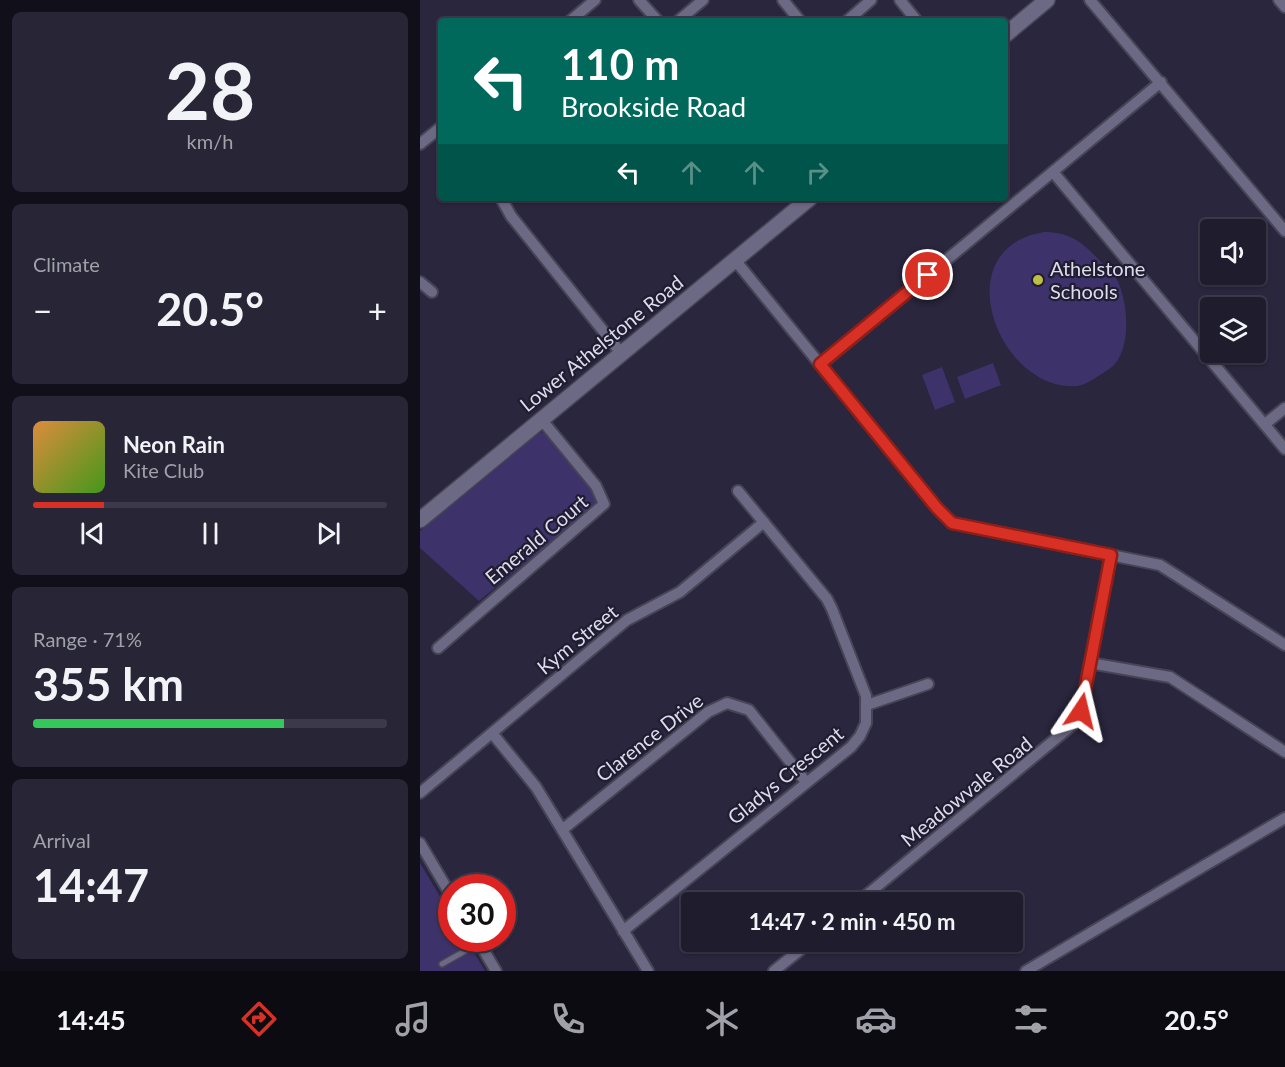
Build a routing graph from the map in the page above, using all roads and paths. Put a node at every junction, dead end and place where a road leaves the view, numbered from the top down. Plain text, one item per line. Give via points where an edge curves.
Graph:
1 (595, 0) edge
2 (639, 0) edge
3 (703, 0) edge
4 (783, 0) edge
5 (871, 0) edge
6 (900, 0) edge
7 (1047, 0) edge
8 (1090, 0) edge
9 (1279, 0) edge
10 (1285, 7) edge
11 (574, 18) edge
12 (655, 18) edge
13 (682, 18) edge
14 (798, 18) edge
15 (850, 18) edge
16 (915, 18) edge
17 (1008, 32) edge
18 (1161, 81) junction
19 (438, 129) edge
20 (420, 144) edge
21 (1053, 172) junction
22 (503, 201) edge
23 (806, 201) edge
24 (1285, 231) edge
25 (735, 260) junction
26 (420, 284) edge
27 (432, 292) dead end
28 (621, 353) junction
29 (820, 364) junction
30 (1285, 408) edge
31 (542, 418) junction
32 (1265, 424) junction
33 (1285, 449) edge
34 (738, 491) dead end
35 (420, 520) edge
36 (764, 522) junction
37 (1111, 555) junction
38 (1285, 645) edge
39 (438, 648) dead end
40 (1090, 663) junction
41 (928, 684) dead end
42 (867, 705) junction
43 (492, 733) junction
44 (1285, 752) edge
45 (806, 782) junction
46 (420, 792) edge
47 (1285, 818) edge
48 (561, 830) junction
49 (420, 843) edge
50 (438, 874) edge
51 (870, 892) edge
52 (623, 931) junction
53 (461, 952) edge
54 (485, 952) edge
55 (798, 952) edge
56 (442, 964) dead end
57 (496, 971) edge
58 (648, 971) edge
59 (774, 971) edge
60 (1026, 971) edge

1 - 11 street
2 - 12 street
3 - 13 street
4 - 14 street
5 - 15 street
6 - 16 street
7 - 17 street
8 - 18 street
9 - 10 street
18 - 21 street
18 - 24 street
19 - 20 street
21 - 29 street
21 - 32 street
22 - 28 street
23 - 25 street, Lower Athelstone Road
25 - 28 street, Lower Athelstone Road
25 - 29 street
26 - 27 street
28 - 31 street, Lower Athelstone Road
29 - 37 street via 952,523
30 - 32 street
31 - 35 street, Lower Athelstone Road
31 - 39 street, Emerald Court via 596,486 604,504
32 - 33 street
34 - 36 street
36 - 42 street via 827,599
36 - 43 street, Kym Street via 680,592 627,620
37 - 38 street via 1160,565
37 - 40 street, Meadowvale Road
40 - 44 street via 1170,677
40 - 51 street, Meadowvale Road via 1076,722
41 - 42 street
42 - 45 street, Gladys Crescent via 860,736
43 - 46 street, Kym Street
43 - 48 street via 536,787
45 - 48 street, Clarence Drive via 749,710 727,703 708,712
45 - 52 street, Gladys Crescent
47 - 60 street
48 - 52 street
49 - 50 street
52 - 58 street
53 - 56 lane
54 - 57 street
55 - 59 street

